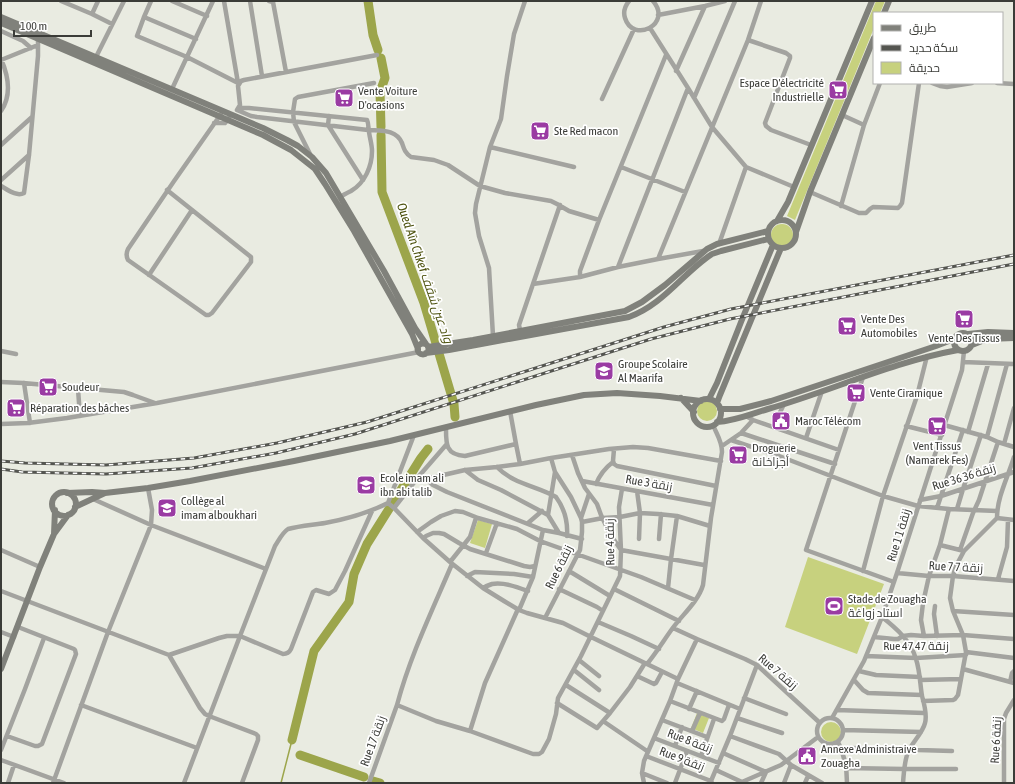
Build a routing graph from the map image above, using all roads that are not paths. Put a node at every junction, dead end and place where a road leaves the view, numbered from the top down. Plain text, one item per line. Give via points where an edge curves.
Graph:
1 (61, 1) edge
2 (98, 1) edge
3 (124, 1) edge
4 (151, 1) edge
5 (172, 1) edge
6 (213, 1) edge
7 (224, 1) edge
8 (250, 1) edge
9 (269, 1) edge
10 (525, 1) edge
11 (629, 1) edge
12 (653, 1) edge
13 (725, 1) edge
14 (735, 1) edge
15 (761, 1) edge
16 (872, 1) edge
17 (889, 1) edge
18 (180, 3) edge
19 (705, 6) junction
20 (884, 12) edge
21 (92, 14) junction
22 (658, 15) junction
23 (206, 16) junction
24 (1, 17) edge
25 (144, 17) junction
26 (1, 23) edge
27 (112, 24) junction
28 (650, 28) junction
29 (634, 29) junction
30 (1, 31) edge
31 (196, 39) junction
32 (748, 40) junction
33 (873, 40) edge
34 (38, 41) junction
35 (31, 48) junction
36 (666, 54) junction
37 (377, 55) dead end
38 (96, 57) junction
39 (187, 57) junction
40 (1, 60) edge
41 (676, 71) junction
42 (286, 72) junction
43 (262, 76) junction
44 (1003, 83) edge
45 (238, 84) junction
46 (374, 84) dead end
47 (880, 84) edge
48 (919, 84) edge
49 (935, 84) edge
50 (966, 84) edge
51 (1014, 84) edge
52 (688, 88) junction
53 (172, 90) junction
54 (694, 98) junction
55 (602, 99) dead end
56 (1, 111) edge
57 (235, 111) junction
58 (293, 112) junction
59 (221, 114) junction
60 (842, 115) junction
61 (329, 116) junction
62 (32, 117) junction
63 (228, 120) junction
64 (294, 122) junction
65 (214, 123) junction
66 (328, 125) junction
67 (864, 125) junction
68 (712, 127) junction
69 (368, 130) junction
70 (1, 145) edge
71 (811, 145) junction
72 (490, 147) junction
73 (29, 155) junction
74 (312, 157) junction
75 (621, 166) junction
76 (574, 167) dead end
77 (746, 167) junction
78 (1, 180) edge
79 (363, 180) junction
80 (652, 180) junction
81 (1, 186) edge
82 (480, 186) junction
83 (794, 187) junction
84 (167, 190) junction
85 (685, 192) junction
86 (810, 192) junction
87 (340, 197) junction
88 (560, 205) junction
89 (841, 206) junction
90 (192, 210) junction
91 (598, 220) junction
92 (777, 221) junction
93 (768, 231) junction
94 (796, 232) junction
95 (768, 239) junction
96 (719, 244) junction
97 (773, 245) junction
98 (781, 248) junction
99 (703, 251) junction
100 (658, 259) junction
101 (618, 267) junction
102 (149, 275) junction
103 (580, 277) junction
104 (533, 284) junction
105 (520, 330) junction
106 (1014, 333) edge
107 (968, 334) junction
108 (492, 336) junction
109 (1014, 338) edge
110 (954, 339) junction
111 (972, 345) junction
112 (448, 347) junction
113 (430, 348) junction
114 (1, 350) edge
115 (418, 350) junction
116 (961, 350) junction
117 (16, 354) dead end
118 (928, 356) junction
119 (963, 362) junction
120 (988, 364) junction
121 (1007, 364) junction
122 (1014, 364) edge
123 (863, 377) junction
124 (1, 382) edge
125 (24, 383) junction
126 (78, 389) junction
127 (822, 391) junction
128 (681, 398) junction
129 (709, 399) junction
130 (701, 401) junction
131 (157, 403) junction
132 (784, 404) junction
133 (719, 406) junction
134 (1014, 408) edge
135 (510, 411) junction
136 (694, 412) junction
137 (80, 416) junction
138 (746, 416) junction
139 (753, 420) junction
140 (30, 423) junction
141 (1, 424) edge
142 (715, 424) junction
143 (944, 425) junction
144 (906, 426) junction
145 (446, 427) junction
146 (773, 427) junction
147 (966, 431) junction
148 (741, 433) junction
149 (414, 435) junction
150 (942, 435) junction
151 (981, 435) junction
152 (987, 437) junction
153 (806, 438) junction
154 (731, 440) junction
155 (998, 442) junction
156 (516, 444) junction
157 (1004, 444) junction
158 (446, 445) junction
159 (722, 446) junction
160 (782, 447) junction
161 (1014, 447) edge
162 (614, 449) junction
163 (839, 450) junction
164 (572, 455) junction
165 (779, 456) junction
166 (1014, 457) edge
167 (551, 458) junction
168 (614, 462) junction
169 (721, 462) junction
170 (520, 464) junction
171 (835, 464) junction
172 (497, 467) junction
173 (465, 470) junction
174 (555, 472) junction
175 (1014, 472) edge
176 (1009, 474) junction
177 (419, 476) junction
178 (831, 476) junction
179 (426, 479) junction
180 (582, 481) junction
181 (985, 482) junction
182 (596, 484) junction
183 (716, 486) junction
184 (148, 488) junction
185 (622, 489) junction
186 (963, 489) junction
187 (637, 491) junction
188 (67, 493) junction
189 (105, 493) junction
190 (552, 494) junction
191 (589, 494) junction
192 (884, 496) junction
193 (941, 496) junction
194 (93, 499) junction
195 (920, 500) junction
196 (388, 503) junction
197 (713, 505) junction
198 (918, 506) junction
199 (75, 508) junction
200 (394, 508) junction
201 (938, 508) junction
202 (949, 509) junction
203 (957, 509) junction
204 (55, 510) junction
205 (975, 510) junction
206 (372, 511) junction
207 (542, 511) junction
208 (997, 511) junction
209 (640, 513) junction
210 (661, 514) junction
211 (68, 515) junction
212 (548, 515) junction
213 (677, 516) junction
214 (620, 517) junction
215 (476, 518) junction
216 (603, 518) junction
217 (997, 518) junction
218 (582, 520) junction
219 (1008, 520) junction
220 (1014, 520) edge
221 (497, 523) junction
222 (528, 523) junction
223 (151, 524) junction
224 (710, 526) junction
225 (544, 530) junction
226 (417, 532) junction
227 (559, 533) junction
228 (54, 534) junction
229 (567, 536) junction
230 (423, 538) junction
231 (582, 539) junction
232 (640, 539) dead end
233 (659, 539) dead end
234 (540, 542) junction
235 (463, 545) junction
236 (940, 545) junction
237 (1, 550) edge
238 (621, 550) junction
239 (962, 551) junction
240 (486, 553) junction
241 (577, 554) junction
242 (671, 559) junction
243 (451, 563) junction
244 (704, 565) junction
245 (535, 566) junction
246 (40, 567) junction
247 (266, 569) junction
248 (621, 570) junction
249 (569, 571) junction
250 (863, 571) junction
251 (897, 573) junction
252 (466, 576) junction
253 (929, 576) junction
254 (953, 576) junction
255 (533, 577) junction
256 (998, 580) junction
257 (1014, 581) edge
258 (894, 582) junction
259 (483, 588) junction
260 (668, 588) junction
261 (559, 589) junction
262 (614, 589) junction
263 (528, 591) junction
264 (1, 592) edge
265 (610, 596) junction
266 (695, 600) junction
267 (28, 601) junction
268 (935, 606) dead end
269 (518, 609) junction
270 (603, 611) junction
271 (953, 611) junction
272 (1014, 616) edge
273 (882, 617) junction
274 (545, 618) junction
275 (679, 621) junction
276 (598, 622) junction
277 (18, 627) junction
278 (673, 628) junction
279 (1, 632) edge
280 (108, 632) junction
281 (963, 635) junction
282 (240, 636) junction
283 (903, 636) junction
284 (924, 636) junction
285 (937, 636) junction
286 (14, 637) junction
287 (591, 637) junction
288 (874, 637) junction
289 (44, 638) junction
290 (1014, 638) edge
291 (697, 639) junction
292 (659, 649) junction
293 (966, 654) junction
294 (169, 655) junction
295 (866, 656) junction
296 (916, 658) junction
297 (1014, 658) edge
298 (579, 660) junction
299 (646, 664) junction
300 (757, 665) junction
301 (1, 669) edge
302 (963, 669) junction
303 (574, 670) junction
304 (859, 671) junction
305 (1014, 671) edge
306 (662, 672) junction
307 (599, 676) dead end
308 (637, 676) junction
309 (920, 679) junction
310 (960, 679) junction
311 (854, 680) junction
312 (677, 681) junction
313 (1012, 682) edge
314 (566, 685) junction
315 (599, 690) dead end
316 (697, 691) junction
317 (922, 695) junction
318 (744, 698) junction
319 (1014, 700) edge
320 (670, 701) junction
321 (923, 701) junction
322 (557, 703) junction
323 (82, 705) junction
324 (397, 705) junction
325 (729, 705) junction
326 (690, 709) junction
327 (740, 709) junction
328 (837, 710) junction
329 (610, 713) junction
330 (700, 713) junction
331 (924, 713) junction
332 (786, 714) dead end
333 (209, 716) junction
334 (737, 718) junction
335 (832, 718) junction
336 (714, 719) junction
337 (662, 720) junction
338 (603, 721) junction
339 (820, 723) junction
340 (682, 727) junction
341 (844, 730) junction
342 (470, 731) junction
343 (692, 731) junction
344 (921, 732) junction
345 (782, 733) dead end
346 (7, 736) junction
347 (730, 736) junction
348 (707, 737) junction
349 (818, 737) junction
350 (654, 738) junction
351 (838, 742) junction
352 (675, 746) junction
353 (197, 748) junction
354 (841, 749) junction
355 (1, 750) edge
356 (909, 750) junction
357 (687, 751) junction
358 (952, 751) dead end
359 (647, 753) junction
360 (723, 754) junction
361 (701, 756) junction
362 (1, 760) edge
363 (787, 761) junction
364 (719, 763) junction
365 (14, 765) junction
366 (792, 765) junction
367 (846, 768) junction
368 (680, 769) junction
369 (904, 769) junction
370 (956, 769) dead end
371 (716, 770) junction
372 (766, 772) junction
373 (642, 773) junction
374 (847, 774) junction
375 (808, 776) junction
376 (54, 781) edge
377 (711, 782) edge
378 (742, 782) edge
379 (8, 783) edge
380 (64, 783) edge
381 (184, 783) edge
382 (242, 783) edge
383 (369, 783) edge
384 (644, 783) edge
385 (667, 783) edge
386 (674, 783) edge
387 (761, 783) edge
388 (784, 783) edge
389 (805, 783) edge
390 (822, 783) edge
391 (843, 783) edge
392 (847, 783) edge
393 (904, 783) edge
394 (1004, 783) edge

1 - 21 street
2 - 21 street
3 - 27 street
4 - 25 street
5 - 18 street
6 - 23 street
7 - 45 street
8 - 43 street
9 - 42 street via 273,2
10 - 72 street via 514,34 501,119
11 - 29 street via 624,16
12 - 22 street via 658,8
13 - 19 street
14 - 54 street
15 - 32 street
16 - 71 main road
17 - 20 main road
18 - 23 street
19 - 22 street
19 - 41 street
21 - 27 street
22 - 28 street
23 - 31 street
24 - 38 main road
25 - 31 street
25 - 39 street via 137,36
26 - 34 main road
27 - 38 street
28 - 29 street
28 - 36 street
29 - 55 street
30 - 35 street via 23,41
31 - 39 street
32 - 68 street
32 - 71 street via 790,56 765,123 767,128
33 - 60 main road
34 - 35 street
34 - 59 main road
34 - 62 street
35 - 40 street
36 - 41 street
36 - 75 street
37 - 42 street
38 - 53 main road
39 - 45 street
39 - 53 street
40 - 56 street via 8,79 6,99
41 - 52 street
42 - 43 street
43 - 45 street via 240,81
44 - 51 street
45 - 57 street via 240,101
46 - 58 street via 298,97 294,101
47 - 67 street
48 - 89 street via 902,203 898,208 873,207 865,214
49 - 50 street via 947,87
52 - 54 street
52 - 80 street
53 - 59 main road
54 - 68 street
57 - 58 street via 249,108
57 - 59 main road
57 - 63 street
57 - 64 street
57 - 74 main road
58 - 61 street
58 - 64 street
59 - 63 main road
59 - 65 street
60 - 67 street
60 - 86 main road
61 - 66 street
61 - 69 street via 367,120
62 - 70 street
62 - 73 street
63 - 65 street via 225,123
63 - 115 main road via 285,146 315,169 354,231 412,334
64 - 66 street
64 - 74 street
65 - 84 street
66 - 69 street
66 - 79 street
67 - 89 street
68 - 77 street
68 - 85 street
69 - 79 street via 372,152 370,166
69 - 82 street via 393,133 400,138 407,154 442,162
71 - 83 main road
72 - 76 street
72 - 82 street
73 - 78 street
73 - 81 street via 24,193 17,194
74 - 87 main road via 326,173
75 - 80 street
75 - 91 street
77 - 83 street
77 - 96 street
79 - 87 street via 352,191
80 - 85 street
80 - 101 street
82 - 88 street
82 - 108 street via 475,213 488,268
83 - 92 main road
84 - 90 street
84 - 102 street via 126,254 128,260
85 - 100 street
86 - 89 street
86 - 94 main road
87 - 113 main road via 415,328
88 - 91 street via 569,211
88 - 104 street
90 - 102 street
90 - 102 street via 249,255 251,262 209,315
91 - 103 street
92 - 93 main road via 770,225
92 - 94 main road via 784,220 790,223
93 - 95 main road
93 - 96 main road
94 - 98 main road via 792,244
95 - 97 main road
95 - 112 main road via 712,254 656,302 633,315
96 - 99 main road
97 - 98 main road
97 - 129 main road
98 - 133 main road via 720,395
99 - 100 street
99 - 105 main road via 665,285 625,311
100 - 101 street
101 - 103 street
103 - 104 street
104 - 105 street via 519,324
105 - 108 main road
106 - 107 main road
107 - 110 main road via 960,333
107 - 111 main road via 972,339
108 - 112 main road
109 - 111 main road via 987,339
110 - 116 main road via 954,345
110 - 133 main road via 770,401 740,409
111 - 116 main road via 969,349
112 - 113 main road
113 - 115 main road via 423,354
113 - 115 main road via 420,344
114 - 117 street
115 - 131 street
116 - 118 main road
116 - 119 street, Rue 1 زنقة 1
118 - 123 main road
118 - 144 street
119 - 120 street
119 - 143 street, Rue 1 زنقة 1
120 - 121 street
120 - 147 street
121 - 122 street
121 - 152 street
123 - 127 main road
123 - 163 street
124 - 125 street
125 - 126 street
125 - 140 street
126 - 131 street via 124,392
126 - 137 street
127 - 132 main road
127 - 153 street
128 - 130 main road
128 - 135 main road via 605,393 550,401
128 - 136 main road
129 - 130 main road
129 - 133 main road
130 - 136 main road
131 - 137 street
132 - 138 main road
132 - 146 street
133 - 142 main road via 720,417
134 - 157 street
135 - 145 main road
135 - 156 street
136 - 142 main road via 700,424
137 - 140 street
138 - 139 street
138 - 142 main road
139 - 146 street
139 - 148 street
140 - 141 street
142 - 159 street
143 - 147 street
143 - 150 street, Rue 1 زنقة 1
144 - 150 street
144 - 192 street
145 - 149 main road
145 - 158 street
146 - 153 street
147 - 151 street
147 - 193 street
148 - 154 street
148 - 160 street
149 - 184 main road via 294,461
149 - 196 street
150 - 195 street, Rue 1 زنقة 1
151 - 152 street
151 - 186 street
152 - 155 street
153 - 163 street
154 - 159 street
154 - 165 street
155 - 157 street
155 - 181 street
156 - 158 street via 465,456 457,456
156 - 170 street
157 - 161 street
158 - 177 street
159 - 169 street
160 - 165 street
160 - 171 street
162 - 164 street
162 - 168 street
162 - 169 street via 648,448
163 - 171 street
164 - 167 street
164 - 180 street
165 - 178 street
166 - 176 street
167 - 170 street
167 - 174 street, Rue 6 زنقة
168 - 182 street via 602,472
168 - 183 street via 617,466
169 - 183 street
170 - 172 street
171 - 178 street
172 - 173 street
172 - 190 street via 512,479
173 - 179 street
173 - 207 street via 478,480
174 - 190 street
174 - 218 street, Rue 6 زنقة via 571,496
175 - 176 street, Rue 36 زنقة 36
176 - 181 street, Rue 36 زنقة 36
176 - 208 street
177 - 179 street
177 - 200 street
178 - 192 street
178 - 250 street via 806,550
179 - 222 street via 447,492
180 - 182 street, Rue 3 زنقة
180 - 191 street
181 - 186 street, Rue 36 زنقة 36
181 - 205 street
182 - 185 street, Rue 3 زنقة
183 - 197 street
184 - 189 main road
184 - 223 street via 152,510
185 - 187 street, Rue 3 زنقة
185 - 214 street, Rue 4 زنقة
186 - 193 street, Rue 36 زنقة 36
186 - 203 street
187 - 197 street, Rue 3 زنقة
187 - 209 street
188 - 189 main road
188 - 199 main road via 75,499
188 - 204 main road via 55,497
189 - 194 main road
190 - 212 street
190 - 229 street via 564,514
191 - 216 street
191 - 218 street
192 - 198 street
192 - 250 street
193 - 195 street, Rue 36 زنقة 36
193 - 201 street
194 - 199 main road
194 - 223 street
195 - 198 street, Rue 1 زنقة 1
196 - 200 street
196 - 206 street
197 - 224 street
198 - 201 street
198 - 251 street, Rue 1 زنقة 1
199 - 211 main road
200 - 226 street
201 - 202 street
202 - 203 street
202 - 236 street
203 - 205 street
204 - 211 main road via 60,515
204 - 228 main road
205 - 208 street
205 - 239 street
206 - 247 street via 288,529 275,546
206 - 282 street via 345,572 334,590 329,594 316,590 313,592 290,652 282,654
207 - 212 street
207 - 222 street
208 - 217 street
209 - 210 street
209 - 214 street
209 - 232 street
210 - 213 street
210 - 233 street
211 - 228 main road
212 - 227 street
213 - 224 street
213 - 242 street
214 - 216 street
214 - 238 street, Rue 4 زنقة
215 - 221 street
215 - 226 street via 456,511 441,516
215 - 235 street, Rue 17 زنقة via 470,537
216 - 218 street
216 - 238 street
217 - 219 street
217 - 239 street
218 - 231 street, Rue 6 زنقة
219 - 220 street
219 - 256 street via 1008,541
221 - 234 street via 517,529
221 - 240 street
222 - 225 street
223 - 247 street
223 - 280 street
224 - 244 street
225 - 227 street
225 - 234 street
226 - 230 street
227 - 229 street
228 - 246 main road
229 - 231 street
230 - 235 street via 439,533
230 - 243 street
231 - 241 street, Rue 6 زنقة
234 - 241 street
234 - 245 street
235 - 240 street
235 - 243 street, Rue 17 زنقة
236 - 239 street
236 - 253 street
237 - 246 street
238 - 242 street
238 - 248 street, Rue 4 زنقة
239 - 254 street
240 - 245 street via 524,566
241 - 248 street
241 - 249 street, Rue 6 زنقة
242 - 244 street
242 - 260 street
243 - 252 street
243 - 324 street, Rue 17 زنقة via 402,684
244 - 266 street via 702,586
245 - 255 street
246 - 267 main road
247 - 282 street
248 - 260 street
248 - 262 street, Rue 4 زنقة
249 - 261 street, Rue 6 زنقة
249 - 265 street
250 - 258 street
251 - 253 street, Rue 7 زنقة 7
251 - 258 street, Rue 1 زنقة 1
252 - 255 street via 475,572
252 - 259 street
253 - 254 street, Rue 7 زنقة 7
253 - 284 street via 921,614
254 - 256 street, Rue 7 زنقة 7
254 - 271 street via 950,598
255 - 263 street
256 - 257 street, Rue 7 زنقة 7
258 - 273 street, Rue 1 زنقة 1
259 - 263 street via 492,584 504,584
259 - 269 street
260 - 266 street
261 - 270 street
261 - 274 street, Rue 6 زنقة
262 - 265 street, Rue 4 زنقة
262 - 275 street
263 - 269 street
264 - 267 street
265 - 270 street, Rue 4 زنقة
266 - 275 street
267 - 277 main road
267 - 280 street
268 - 285 street
269 - 274 street
269 - 342 street via 485,683
270 - 276 street, Rue 4 زنقة
271 - 272 street
271 - 281 street
273 - 283 street
273 - 288 street, Rue 1 زنقة 1
274 - 287 street via 563,622
275 - 278 street
276 - 287 street, Rue 4 زنقة
276 - 292 street
277 - 286 main road
277 - 289 street
278 - 291 street, Rue 7 زنقة
278 - 292 street
279 - 286 street
280 - 294 street
280 - 323 street
281 - 285 street
281 - 290 street
281 - 293 street
282 - 294 street via 223,637
282 - 333 street
283 - 284 street
283 - 288 street via 894,639
283 - 296 street
284 - 285 street
286 - 301 main road
287 - 298 street, Rue 4 زنقة
287 - 299 street
288 - 295 street, Rue 1 زنقة 1
289 - 346 street
289 - 346 street via 76,652 44,741 37,746
291 - 300 street, Rue 7 زنقة
291 - 312 street
292 - 299 street
293 - 296 street, Rue 47 زنقة 47
293 - 297 street, Rue 47 زنقة 47
293 - 302 street
294 - 333 street via 200,708
295 - 296 street, Rue 47 زنقة 47
295 - 304 street, Rue 1 زنقة 1
296 - 309 street
298 - 303 street, Rue 4 زنقة
298 - 307 street
299 - 306 street
299 - 308 street
300 - 318 street
300 - 339 street, Rue 7 زنقة
302 - 310 street
302 - 313 street
303 - 314 street, Rue 4 زنقة
303 - 315 street
304 - 309 street
304 - 311 street, Rue 1 زنقة 1
305 - 313 street
306 - 308 street via 654,684
306 - 312 street
308 - 329 street
309 - 310 street
309 - 317 street
310 - 321 street via 958,695 954,700
311 - 317 street via 868,693
311 - 328 street, Rue 1 زنقة 1
312 - 316 street
312 - 320 street
314 - 322 street, Rue 4 زنقة
314 - 329 street
316 - 325 street
316 - 326 street
317 - 321 street
318 - 327 street
318 - 332 street
319 - 394 street, Rue 6 زنقة via 1004,719
320 - 326 street
320 - 337 street
321 - 331 street
322 - 338 street via 596,727
322 - 342 street, Rue 4 زنقة via 549,739 539,754
323 - 353 street
323 - 376 street
324 - 342 street
324 - 383 street, Rue 17 زنقة
325 - 327 street
325 - 336 street via 723,721
326 - 330 street
327 - 334 street
328 - 331 street
328 - 335 street, Rue 1 زنقة 1
329 - 338 street
330 - 336 street
330 - 343 street
331 - 344 street via 925,722
333 - 353 street
333 - 382 street via 258,736
334 - 345 street
334 - 347 street
335 - 339 street
335 - 341 street via 840,722
336 - 348 street
337 - 340 street
337 - 350 street
338 - 359 street, Rue 9 زنقة
339 - 349 street
340 - 343 street
340 - 352 street
341 - 344 street
341 - 351 street
343 - 348 street
344 - 356 street
346 - 355 street
347 - 360 street
347 - 363 street via 779,754
348 - 361 street
349 - 351 street via 826,744
349 - 363 street
350 - 352 street, Rue 8 زنقة
350 - 359 street
351 - 354 street
352 - 357 street, Rue 8 زنقة
353 - 381 street
354 - 356 street
354 - 367 street
356 - 358 street
356 - 369 street
357 - 361 street, Rue 8 زنقة
357 - 368 street
359 - 368 street, Rue 9 زنقة
359 - 373 street
360 - 364 street
360 - 372 street
361 - 364 street, Rue 8 زنقة
362 - 365 street
363 - 366 street
363 - 372 street
364 - 371 street
365 - 376 street
365 - 379 street
366 - 375 street
366 - 388 street
367 - 369 street
367 - 374 street
368 - 377 street, Rue 9 زنقة
368 - 386 street
369 - 370 street
369 - 393 street
371 - 377 street
371 - 378 street
372 - 378 street
372 - 387 street
373 - 384 street
373 - 385 street
374 - 391 street
374 - 392 street
375 - 389 street
375 - 390 street
376 - 380 street

